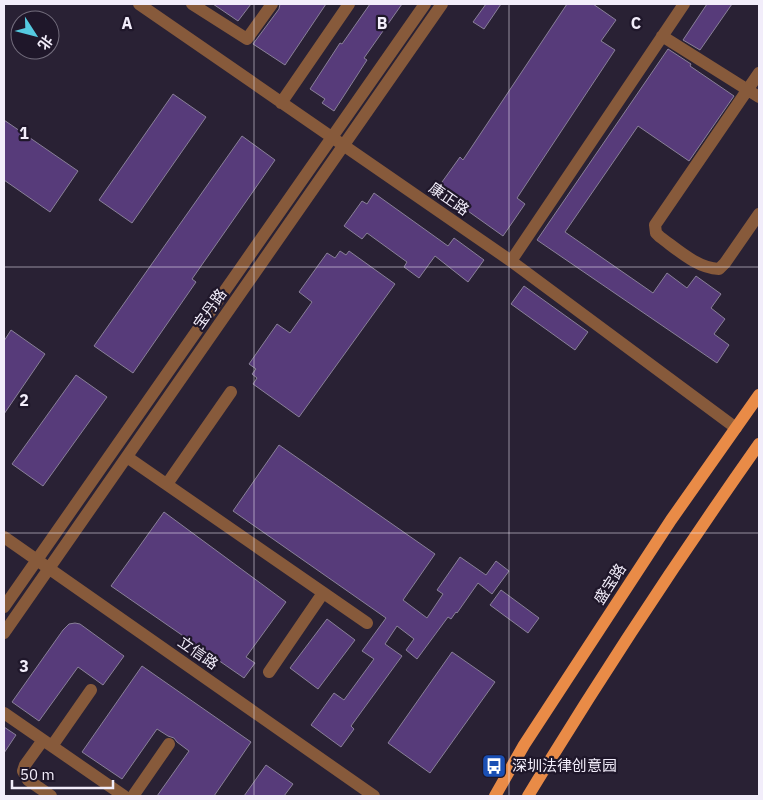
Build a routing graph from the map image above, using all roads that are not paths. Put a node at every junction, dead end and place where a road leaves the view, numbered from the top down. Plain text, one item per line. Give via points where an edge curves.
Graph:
1 (139, 4) edge
2 (192, 4) edge
3 (272, 4) edge
4 (349, 4) edge
5 (425, 4) edge
6 (442, 4) edge
7 (684, 4) edge
8 (662, 36) junction
9 (759, 73) edge
10 (748, 90) junction
11 (759, 97) edge
12 (281, 103) junction
13 (332, 138) junction
14 (344, 146) junction
15 (759, 214) edge
16 (511, 262) junction
17 (231, 392) dead end
18 (759, 395) edge
19 (736, 428) junction
20 (759, 444) edge
21 (127, 457) junction
22 (167, 484) junction
23 (4, 537) edge
24 (36, 560) junction
25 (49, 569) junction
26 (323, 593) junction
27 (4, 607) edge
28 (366, 624) dead end
29 (4, 633) edge
30 (269, 672) dead end
31 (91, 690) dead end
32 (4, 713) edge
33 (48, 743) junction
34 (169, 744) dead end
35 (51, 796) edge
36 (124, 796) edge
37 (133, 796) edge
38 (374, 796) edge
39 (495, 796) edge
40 (528, 796) edge

1 - 12 street, 康正路
2 - 3 street via 247,39
4 - 12 street
5 - 13 street, 宝丹路
6 - 14 street, 宝丹路
7 - 8 street
8 - 10 street
8 - 16 street
9 - 10 street
10 - 11 street
10 - 15 street via 655,225 656,233 695,262 708,268 719,268
12 - 13 street, 康正路
13 - 14 street, 康正路
13 - 24 street, 宝丹路
14 - 16 street, 康正路
14 - 21 street, 宝丹路
16 - 19 street, 康正路
17 - 22 street
18 - 19 main road, 盛宝路
19 - 39 main road, 盛宝路 via 566,679
20 - 40 main road via 591,693
21 - 22 street
21 - 25 street, 宝丹路
22 - 26 street
23 - 24 street, 立信路
24 - 25 street, 立信路
24 - 27 street, 宝丹路
25 - 29 street, 宝丹路
25 - 38 street, 立信路
26 - 28 street
26 - 30 street
31 - 33 street
32 - 33 street
33 - 35 street via 25,765 23,771 28,780
33 - 36 street
34 - 37 street

